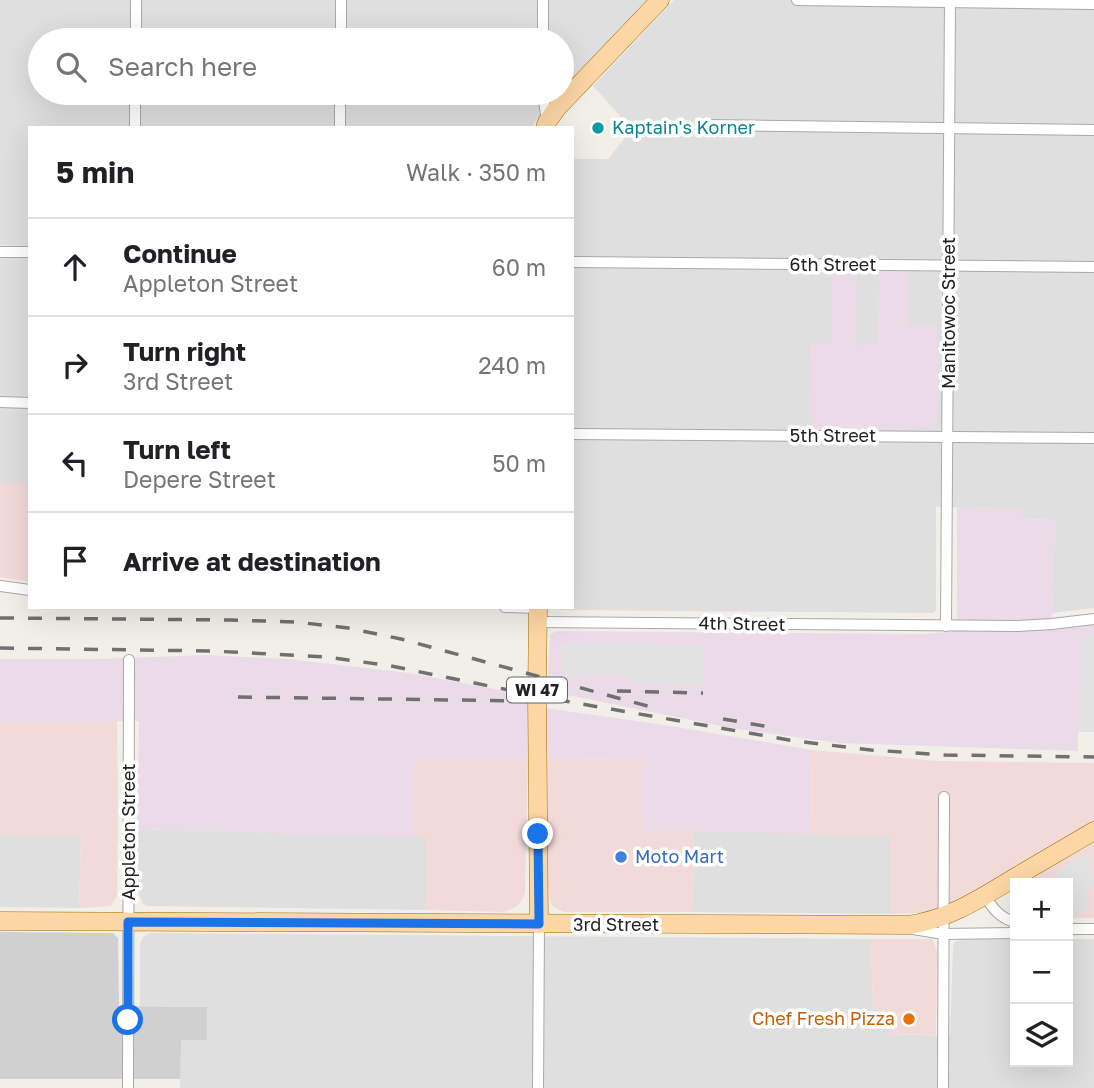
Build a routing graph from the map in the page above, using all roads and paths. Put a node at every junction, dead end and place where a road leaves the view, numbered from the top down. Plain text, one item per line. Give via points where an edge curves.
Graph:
1 (136, 0) edge
2 (341, 0) edge
3 (543, 0) edge
4 (660, 0) edge
5 (797, 0) edge
6 (950, 1) edge
7 (1094, 4) edge
8 (136, 28) edge
9 (341, 28) edge
10 (543, 28) edge
11 (574, 90) edge
12 (135, 105) edge
13 (340, 105) edge
14 (544, 105) edge
15 (561, 105) edge
16 (546, 125) edge
17 (702, 125) dead end
18 (135, 126) edge
19 (340, 126) edge
20 (949, 129) junction
21 (1094, 130) edge
22 (0, 252) edge
23 (28, 252) edge
24 (574, 262) edge
25 (949, 266) junction
26 (1094, 267) edge
27 (0, 402) edge
28 (28, 403) edge
29 (574, 434) edge
30 (948, 437) junction
31 (1094, 438) edge
32 (0, 586) edge
33 (28, 590) edge
34 (518, 609) edge
35 (538, 612) edge
36 (1094, 619) edge
37 (946, 626) junction
38 (129, 660) dead end
39 (944, 797) dead end
40 (1094, 831) edge
41 (985, 896) junction
42 (1010, 920) edge
43 (0, 922) edge
44 (128, 922) junction
45 (539, 924) junction
46 (944, 925) junction
47 (1073, 929) edge
48 (1094, 929) edge
49 (1010, 932) edge
50 (128, 1088) edge
51 (538, 1088) edge
52 (943, 1088) edge

1 - 8 street
2 - 9 street
3 - 10 street
4 - 11 main road
5 - 6 street
6 - 7 street
6 - 20 street, Manitowoc Street
12 - 18 street
13 - 19 street
14 - 16 street
15 - 16 main road
17 - 20 street
20 - 21 street
20 - 25 street, Manitowoc Street
22 - 23 street
24 - 25 street, 6th Street
25 - 26 street, 6th Street
25 - 30 street, Manitowoc Street
27 - 28 street
29 - 30 street, 5th Street
30 - 31 street, 5th Street
30 - 37 street, Manitowoc Street
32 - 33 street
34 - 35 street, 4th Street
35 - 37 street, 4th Street
35 - 45 main road, WI 47
36 - 37 street, 4th Street
38 - 44 street, Appleton Street
39 - 46 street
40 - 41 main road
41 - 42 street
41 - 46 main road
43 - 44 main road, 3rd Street
44 - 45 main road, 3rd Street
44 - 50 street, Appleton Street
45 - 46 main road, 3rd Street
45 - 51 street
46 - 49 street, 3rd Street
46 - 52 street
47 - 48 street

